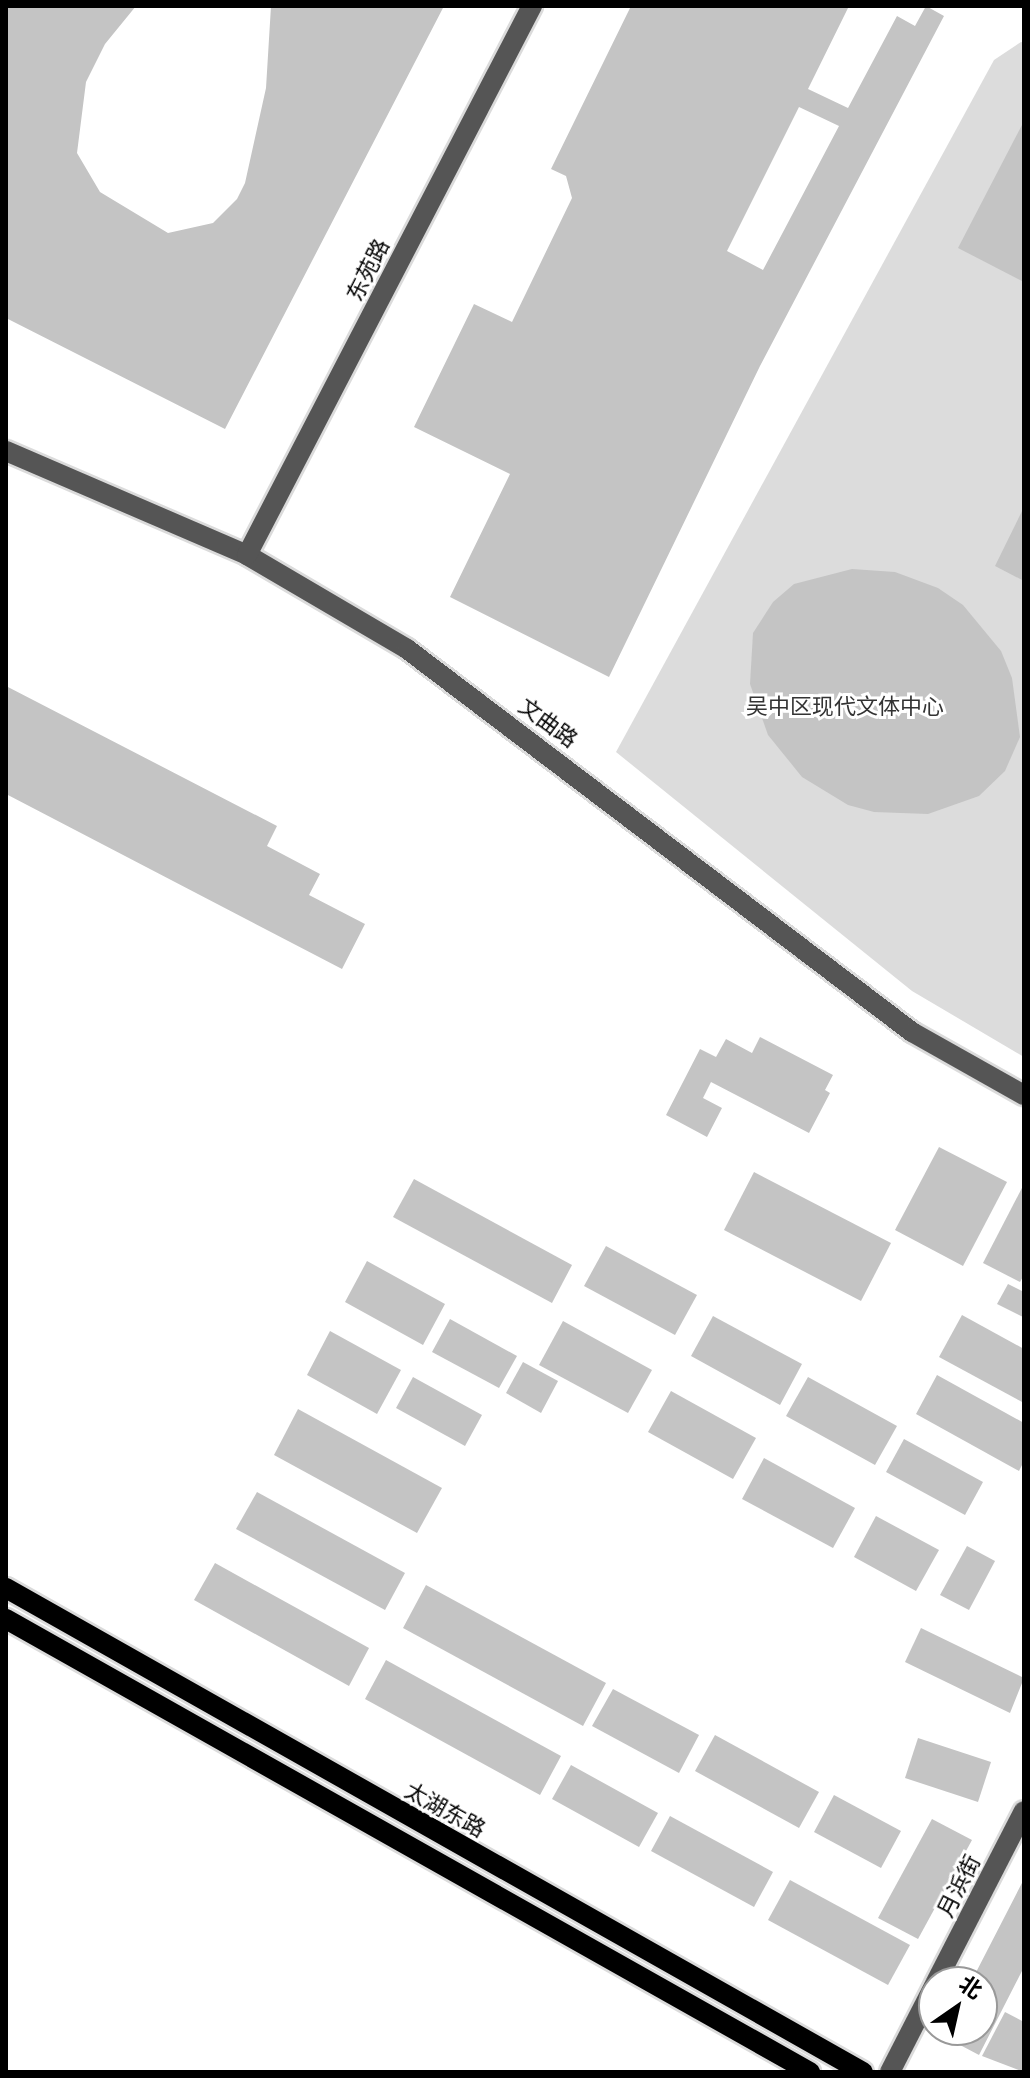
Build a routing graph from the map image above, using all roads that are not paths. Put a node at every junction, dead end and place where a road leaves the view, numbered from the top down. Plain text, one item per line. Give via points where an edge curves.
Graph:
1 (532, 6) edge
2 (6, 451) edge
3 (247, 555) junction
4 (1024, 1095) edge
5 (6, 1588) edge
6 (6, 1619) edge
7 (1024, 1811) edge
8 (944, 1966) edge
9 (918, 2017) edge
10 (810, 2072) edge
11 (863, 2072) edge
12 (890, 2072) edge

1 - 3 street, 东苑路
2 - 3 street, 文曲路
3 - 4 street, 文曲路 via 407,649 912,1032
5 - 11 main road, 太湖东路 via 160,1680
6 - 10 main road
7 - 8 street, 月浜街
9 - 12 street, 月浜街

